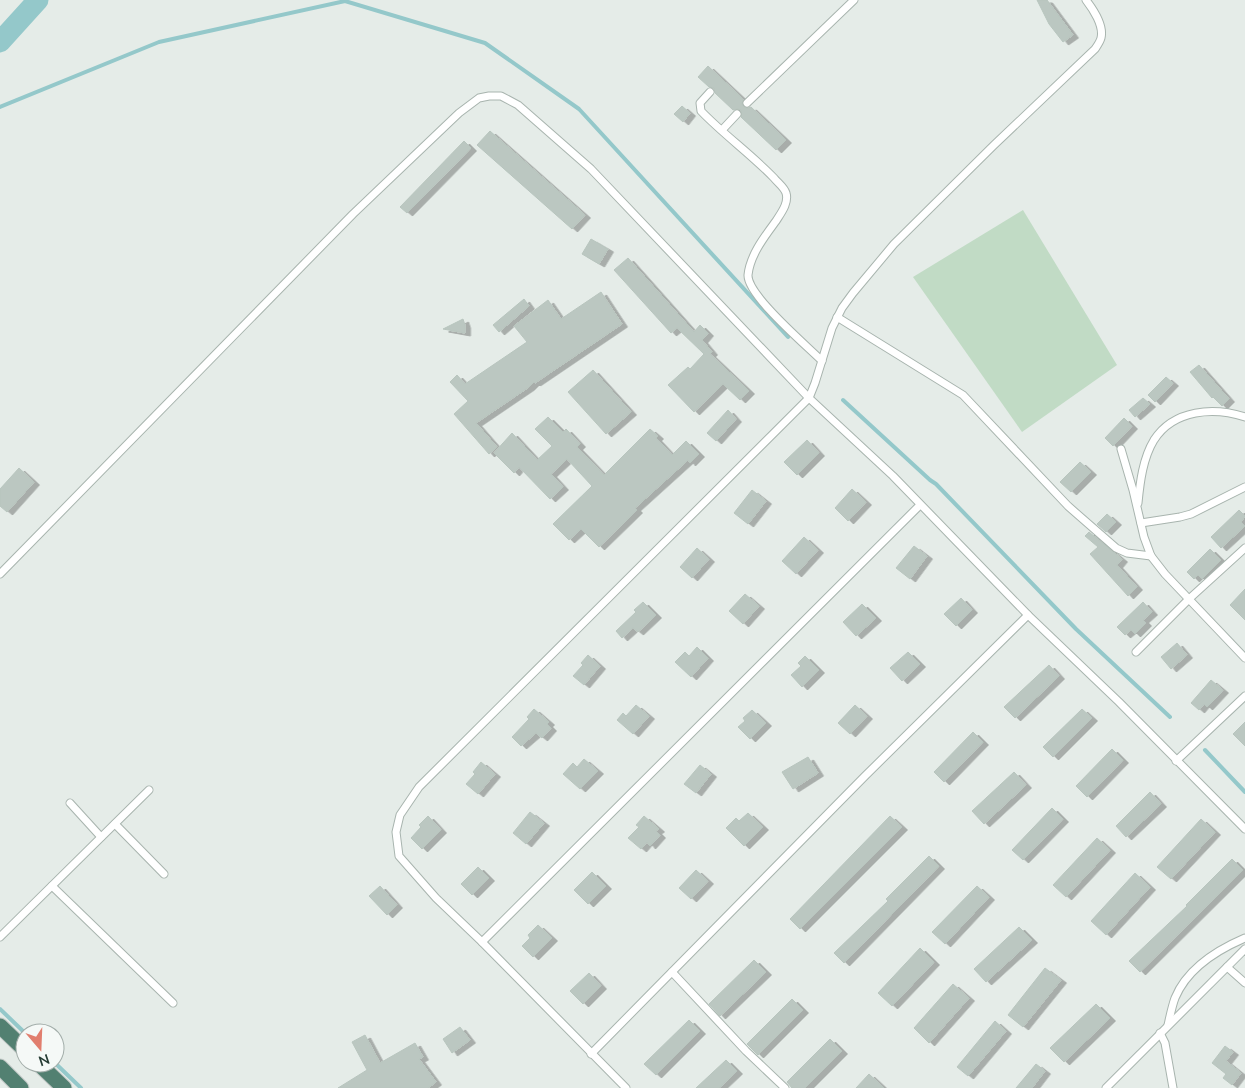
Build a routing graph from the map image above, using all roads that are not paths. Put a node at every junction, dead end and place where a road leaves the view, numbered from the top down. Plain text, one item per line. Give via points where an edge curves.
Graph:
1 (854, 0) edge
2 (1086, 0) edge
3 (710, 92) dead end
4 (747, 103) dead end
5 (737, 114) dead end
6 (722, 130) junction
7 (837, 317) junction
8 (822, 361) junction
9 (809, 398) junction
10 (1245, 417) edge
11 (1121, 448) dead end
12 (1245, 487) edge
13 (920, 505) junction
14 (1138, 509) junction
15 (1141, 524) junction
16 (1243, 553) edge
17 (1152, 556) junction
18 (0, 574) edge
19 (1189, 599) junction
20 (1028, 615) junction
21 (1136, 652) dead end
22 (1245, 658) edge
23 (1245, 696) edge
24 (1176, 761) junction
25 (149, 790) dead end
26 (70, 803) dead end
27 (114, 824) junction
28 (1245, 829) edge
29 (102, 837) junction
30 (164, 874) dead end
31 (52, 886) junction
32 (0, 937) edge
33 (1245, 938) edge
34 (482, 942) junction
35 (1245, 949) edge
36 (1227, 967) junction
37 (672, 972) junction
38 (1245, 983) edge
39 (174, 1003) dead end
40 (0, 1026) edge
41 (1167, 1027) junction
42 (1160, 1033) junction
43 (15, 1040) edge
44 (591, 1054) junction
45 (0, 1068) edge
46 (48, 1073) edge
47 (20, 1088) edge
48 (64, 1088) edge
49 (626, 1088) edge
50 (785, 1088) edge
51 (1106, 1088) edge
52 (1173, 1088) edge

1 - 4 lane
2 - 7 lane via 1100,26 1101,37 1095,49 894,244
3 - 6 lane via 700,103 701,111
5 - 6 lane
6 - 8 lane via 766,169 786,194 782,211 751,264 748,275 752,289
7 - 8 lane
7 - 17 lane via 963,395 1068,506 1116,548
8 - 9 lane
9 - 13 lane
9 - 18 lane via 591,169 518,105 501,96 479,98 459,113 353,214
9 - 34 lane via 419,787 400,815 396,832 400,856 436,898
10 - 14 lane via 1197,412 1177,419 1165,428 1148,452
11 - 14 lane
12 - 15 lane via 1191,514
13 - 20 lane
13 - 34 lane
14 - 15 lane
15 - 17 lane
16 - 19 lane
17 - 19 lane
19 - 21 lane
19 - 22 lane
20 - 24 lane
20 - 37 lane
23 - 24 lane
24 - 28 lane
25 - 27 lane
26 - 29 lane
27 - 29 lane
27 - 30 lane
29 - 31 lane
31 - 32 lane
31 - 39 lane
33 - 41 lane via 1198,966 1175,998
34 - 44 lane
35 - 36 lane
36 - 38 lane
36 - 41 lane
37 - 44 lane
37 - 50 lane
40 - 43 highway
41 - 42 lane
42 - 51 lane
42 - 52 lane via 1165,1043
44 - 49 lane
45 - 47 highway
46 - 48 highway

